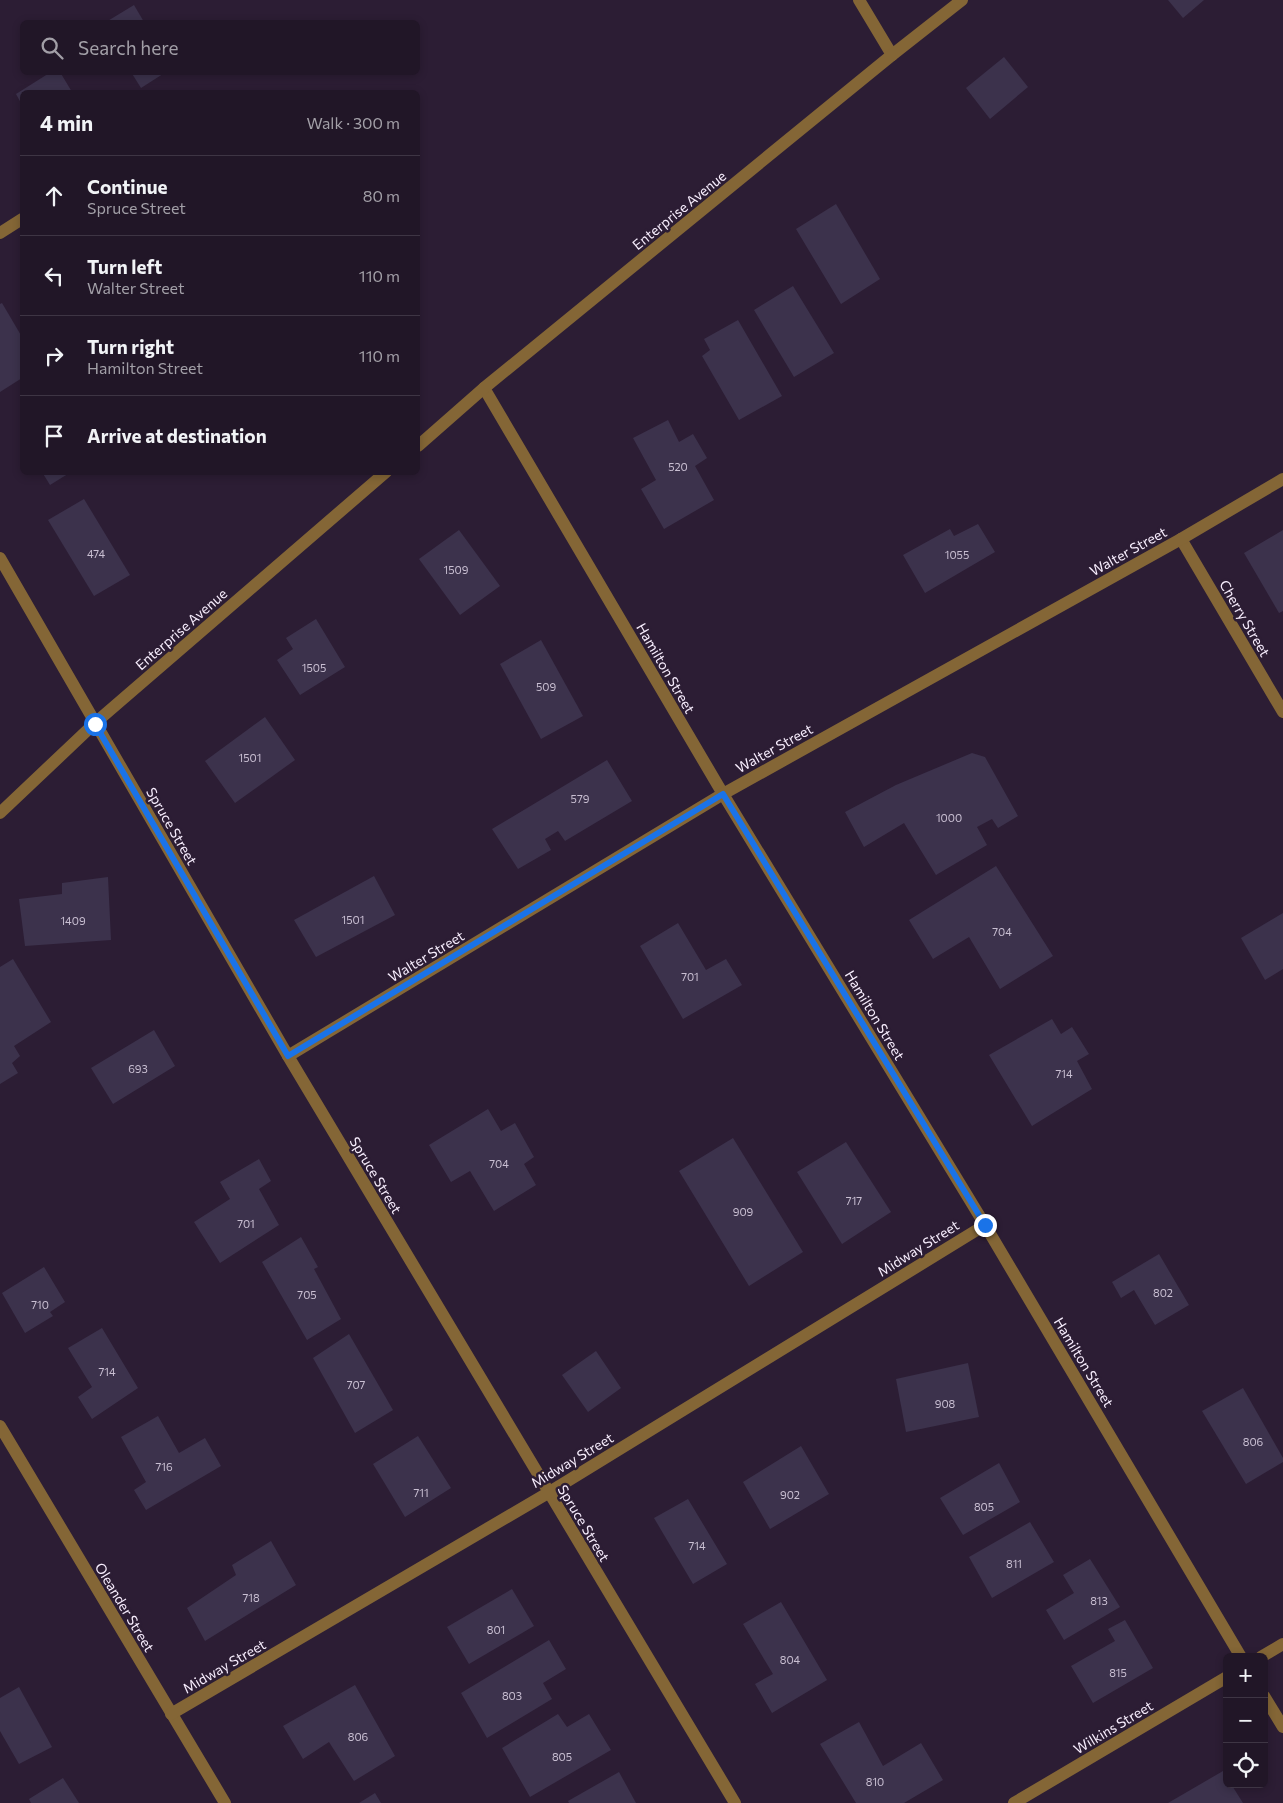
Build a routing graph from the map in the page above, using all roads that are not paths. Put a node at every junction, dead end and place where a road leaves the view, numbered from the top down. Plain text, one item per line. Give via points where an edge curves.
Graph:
1 (859, 0) edge
2 (962, 0) edge
3 (892, 55) junction
4 (20, 221) edge
5 (0, 233) edge
6 (484, 388) junction
7 (420, 444) edge
8 (383, 475) edge
9 (1283, 479) edge
10 (1181, 539) junction
11 (0, 558) edge
12 (1283, 712) edge
13 (95, 724) junction
14 (723, 794) junction
15 (0, 813) edge
16 (288, 1056) junction
17 (985, 1225) junction
18 (0, 1426) edge
19 (548, 1493) junction
20 (1283, 1644) edge
21 (1239, 1653) edge
22 (1268, 1653) edge
23 (1223, 1679) edge
24 (1265, 1698) edge
25 (171, 1714) junction
26 (1283, 1727) edge
27 (225, 1803) edge
28 (735, 1803) edge
29 (1014, 1803) edge

1 - 3 street
2 - 3 street, Enterprise Avenue
3 - 6 street, Enterprise Avenue
4 - 5 street
6 - 7 street, Enterprise Avenue
6 - 14 street, Hamilton Street
8 - 13 street, Enterprise Avenue
9 - 10 street, Walter Street
10 - 12 street, Cherry Street
10 - 14 street, Walter Street
11 - 13 street, Spruce Street
13 - 15 street, Enterprise Avenue
13 - 16 street, Spruce Street
14 - 16 street, Walter Street
14 - 17 street, Hamilton Street
16 - 19 street, Spruce Street
17 - 19 street, Midway Street
17 - 21 street, Hamilton Street
18 - 25 street, Oleander Street
19 - 25 street, Midway Street
19 - 28 street, Spruce Street
20 - 22 street
23 - 29 street, Wilkins Street
24 - 26 street
25 - 27 street, Oleander Street

